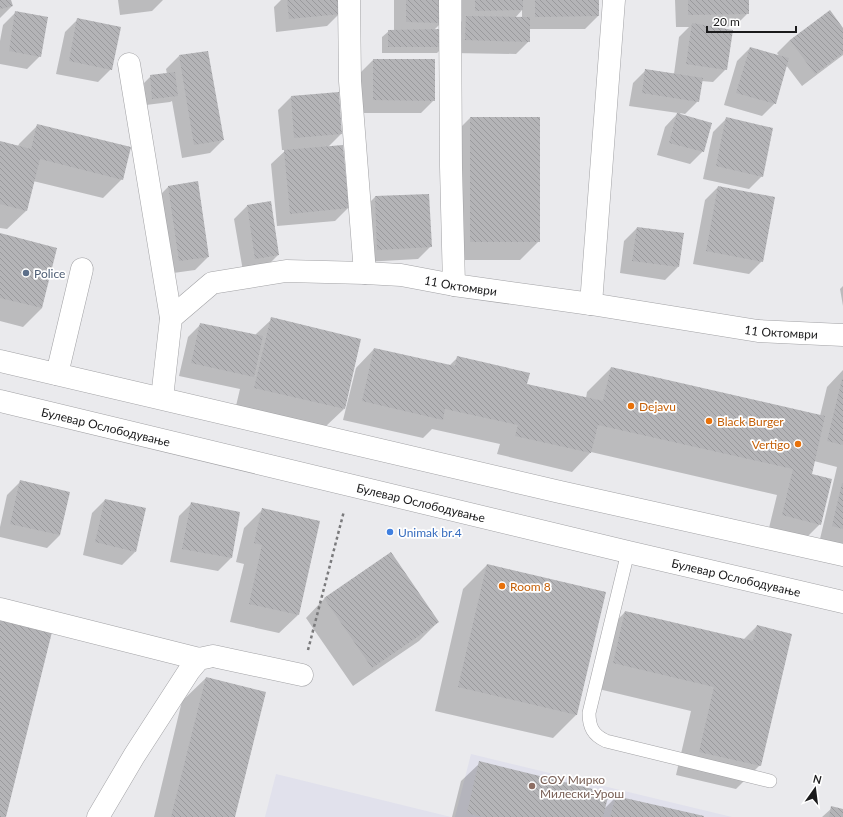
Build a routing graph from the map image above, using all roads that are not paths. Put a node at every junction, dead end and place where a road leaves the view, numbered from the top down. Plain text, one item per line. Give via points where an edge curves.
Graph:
1 (349, 0) edge
2 (450, 0) edge
3 (614, 0) edge
4 (129, 64) dead end
5 (82, 269) dead end
6 (365, 273) junction
7 (454, 285) junction
8 (591, 304) junction
9 (171, 318) junction
10 (843, 335) edge
11 (0, 361) edge
12 (57, 374) junction
13 (162, 398) junction
14 (0, 401) edge
15 (628, 552) junction
16 (843, 555) edge
17 (843, 602) edge
18 (0, 609) edge
19 (199, 659) junction
20 (302, 675) road end
21 (770, 781) dead end
22 (98, 817) edge

1 - 6 street via 350,81
2 - 7 street
3 - 8 street
4 - 9 street
5 - 12 street
6 - 7 street, 11 Октомври via 401,275
6 - 9 street, 11 Октомври via 286,271 212,283
7 - 8 street, 11 Октомври
8 - 10 street, 11 Октомври via 758,331
9 - 13 street
11 - 12 street
12 - 13 street
13 - 16 street
14 - 15 street, Булевар Ослободување
15 - 17 street, Булевар Ослободување
15 - 21 lane via 589,714 592,730 606,741
18 - 19 street
19 - 20 street via 213,656
19 - 22 street via 188,671

